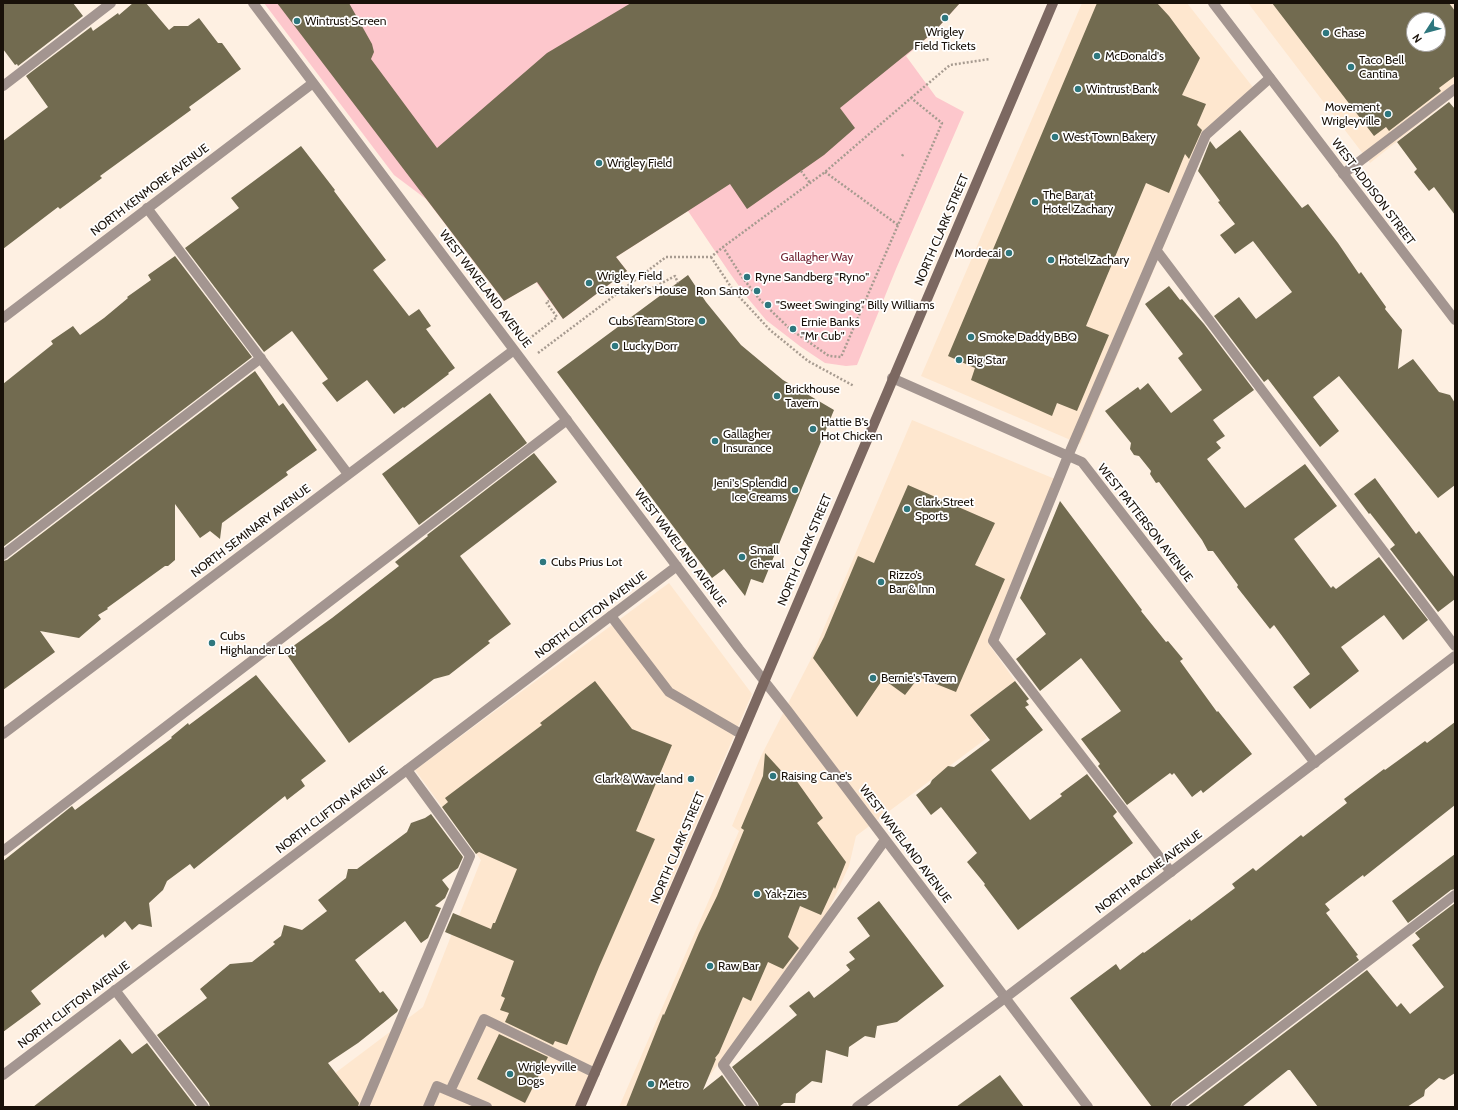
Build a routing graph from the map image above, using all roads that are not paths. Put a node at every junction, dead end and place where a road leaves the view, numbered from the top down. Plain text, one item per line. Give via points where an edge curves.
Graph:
1 (111, 3) edge
2 (253, 3) edge
3 (1053, 3) edge
4 (1213, 3) edge
5 (1270, 78) junction
6 (313, 83) junction
7 (3, 86) edge
8 (1455, 89) edge
9 (1344, 174) junction
10 (147, 208) junction
11 (1157, 250) junction
12 (3, 318) edge
13 (1455, 320) edge
14 (514, 350) junction
15 (260, 358) junction
16 (892, 378) junction
17 (567, 420) junction
18 (1068, 456) junction
19 (348, 474) junction
20 (3, 555) edge
21 (677, 566) junction
22 (611, 616) junction
23 (1455, 646) edge
24 (1455, 656) edge
25 (764, 681) junction
26 (3, 734) edge
27 (741, 734) junction
28 (1315, 763) junction
29 (407, 770) junction
30 (885, 840) junction
31 (3, 851) edge
32 (1171, 872) junction
33 (1455, 895) edge
34 (115, 990) junction
35 (1005, 998) junction
36 (595, 1073) junction
37 (3, 1075) edge
38 (450, 1091) junction
39 (204, 1107) edge
40 (364, 1107) edge
41 (428, 1107) edge
42 (488, 1107) edge
43 (580, 1107) edge
44 (754, 1107) edge
45 (857, 1107) edge
46 (1088, 1107) edge
47 (1176, 1107) edge

1 - 7 street
2 - 6 street, WEST WAVELAND AVENUE
3 - 16 main road, NORTH CLARK STREET
4 - 5 street, WEST ADDISON STREET
5 - 9 street, WEST ADDISON STREET
5 - 11 street via 1206,135
6 - 10 street, NORTH KENMORE AVENUE
6 - 14 street, WEST WAVELAND AVENUE
8 - 9 street
9 - 13 street, WEST ADDISON STREET
10 - 12 street, NORTH KENMORE AVENUE
10 - 15 street
11 - 18 street
11 - 23 street
14 - 17 street, WEST WAVELAND AVENUE
14 - 19 street, NORTH SEMINARY AVENUE
15 - 19 street
15 - 20 street
16 - 18 street, WEST PATTERSON AVENUE
16 - 25 main road, NORTH CLARK STREET
17 - 21 street, WEST WAVELAND AVENUE
17 - 31 street
18 - 28 street, WEST PATTERSON AVENUE via 1082,462
18 - 32 street via 993,641
19 - 26 street, NORTH SEMINARY AVENUE
21 - 22 street, NORTH CLIFTON AVENUE
21 - 25 street, WEST WAVELAND AVENUE
22 - 27 street via 669,692
22 - 29 street, NORTH CLIFTON AVENUE
24 - 28 street, NORTH RACINE AVENUE
25 - 27 main road, NORTH CLARK STREET
25 - 30 street, WEST WAVELAND AVENUE
27 - 36 main road, NORTH CLARK STREET
28 - 32 street, NORTH RACINE AVENUE
29 - 34 street, NORTH CLIFTON AVENUE
29 - 40 street via 470,856
30 - 35 street, WEST WAVELAND AVENUE
30 - 44 street via 723,1066
32 - 35 street, NORTH RACINE AVENUE
33 - 47 street
34 - 37 street, NORTH CLIFTON AVENUE
34 - 39 street
35 - 45 street, NORTH RACINE AVENUE
35 - 46 street, WEST WAVELAND AVENUE
36 - 38 street via 484,1019
36 - 43 main road, NORTH CLARK STREET
38 - 41 street via 437,1086
38 - 42 street

